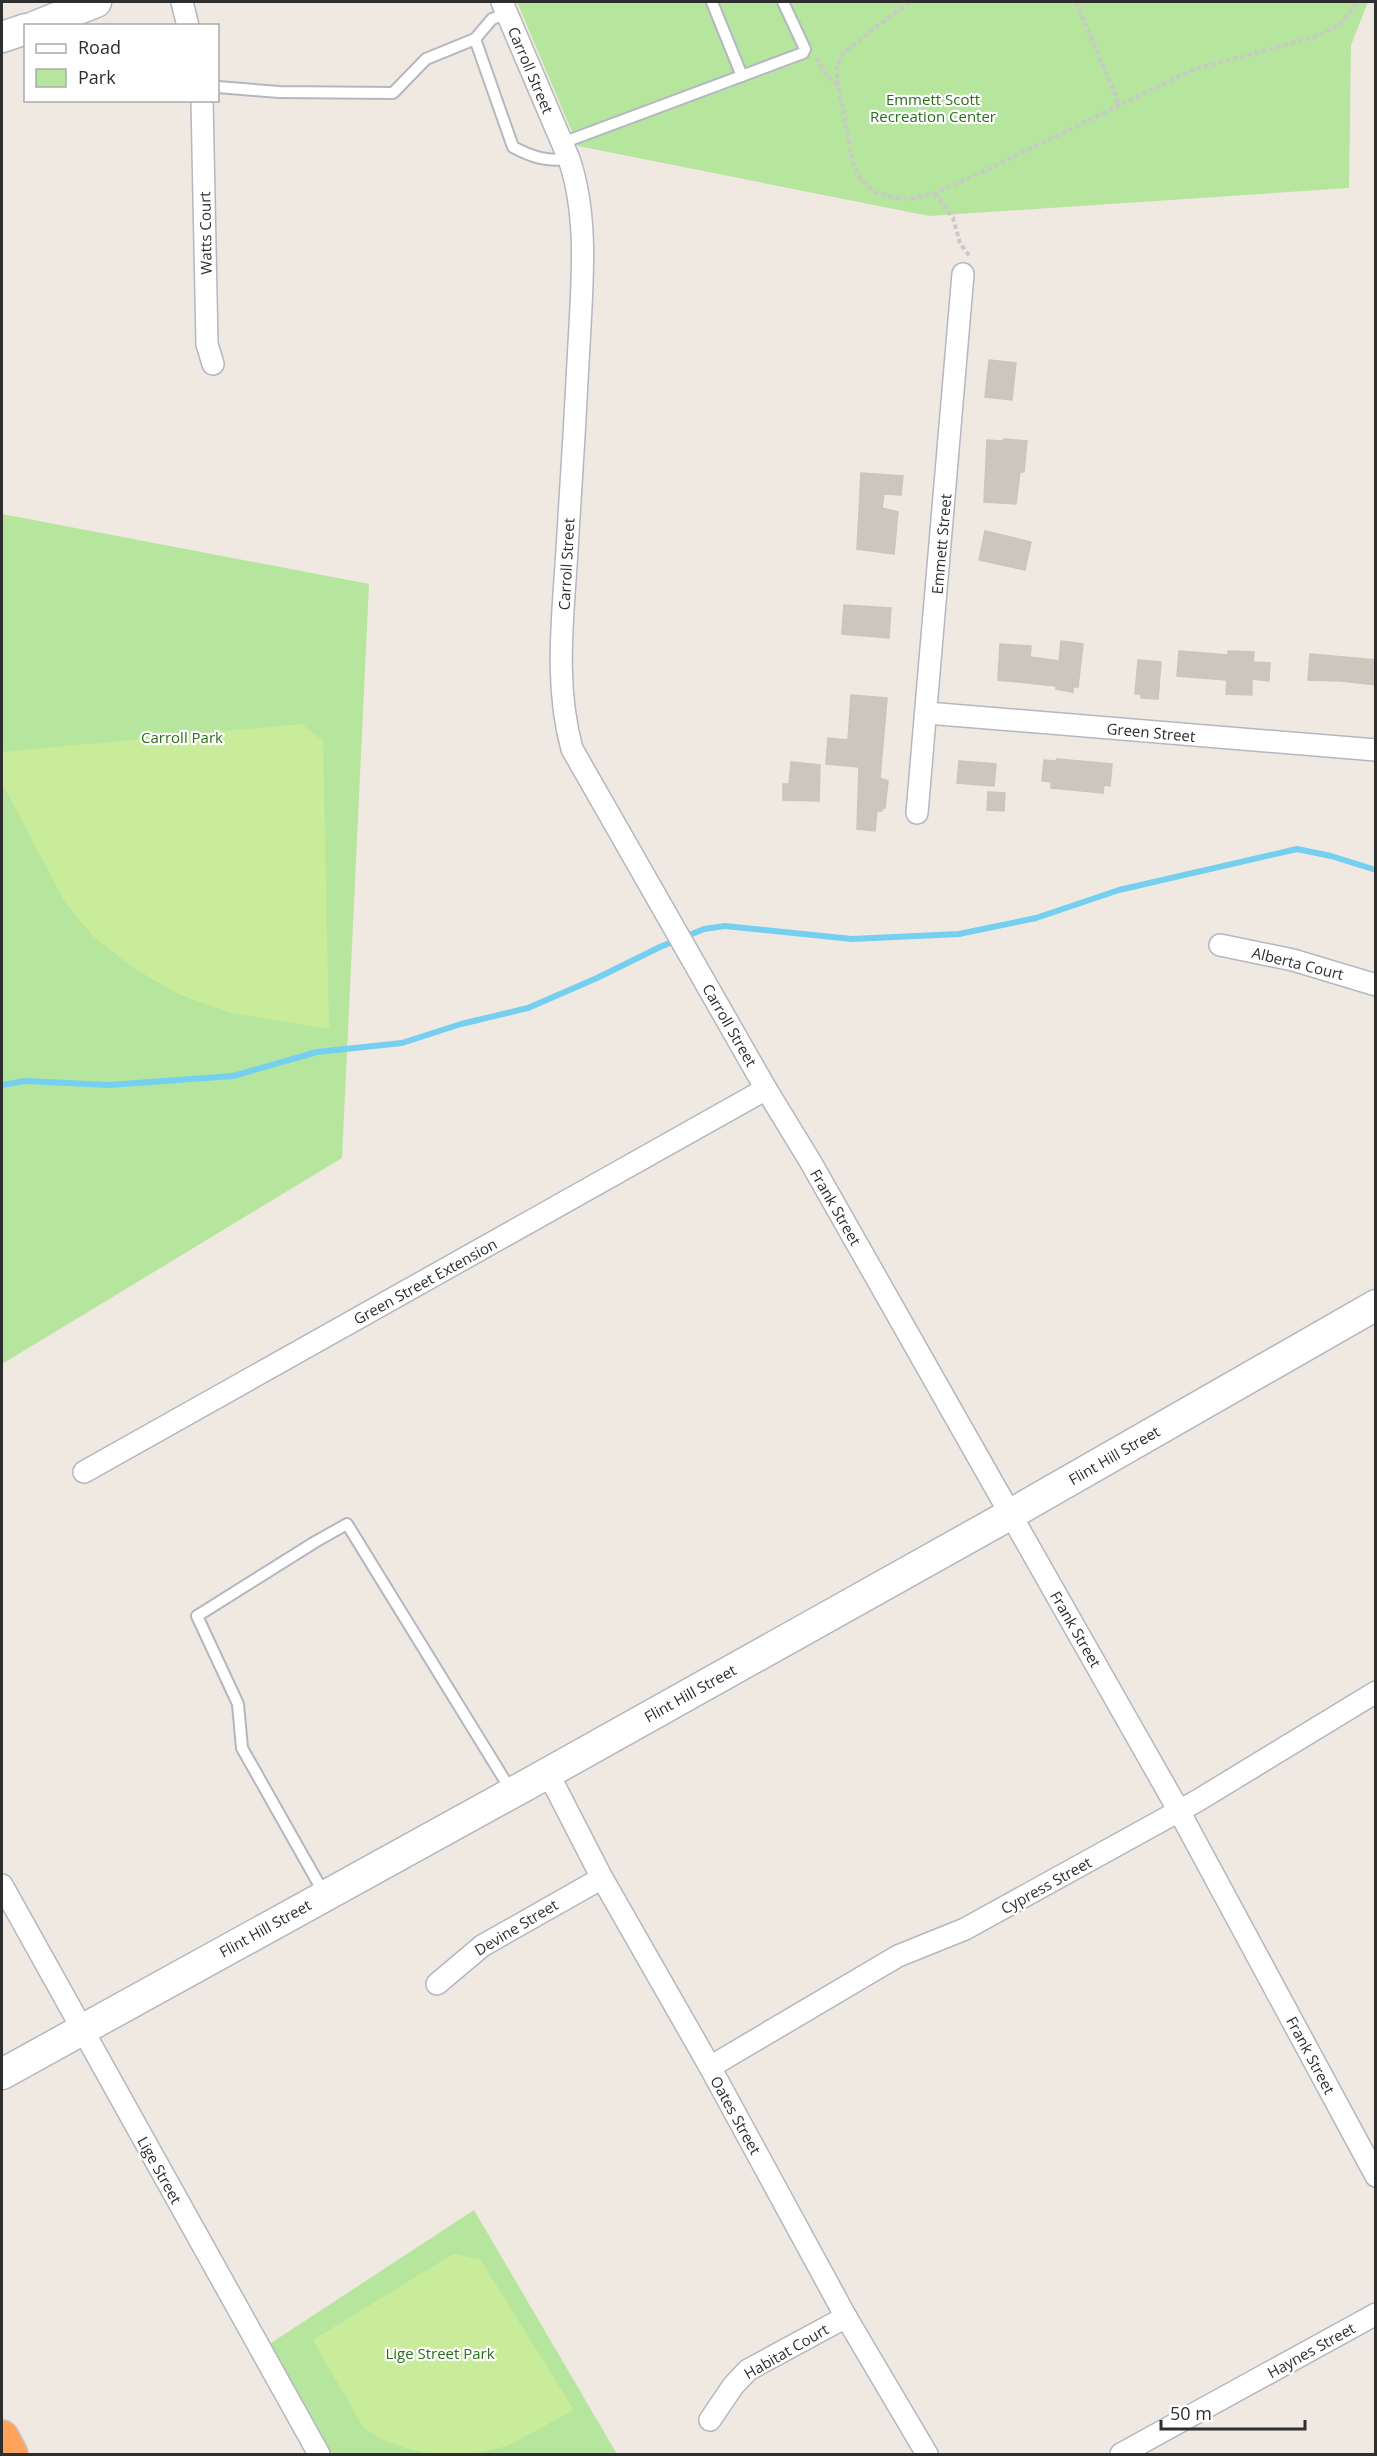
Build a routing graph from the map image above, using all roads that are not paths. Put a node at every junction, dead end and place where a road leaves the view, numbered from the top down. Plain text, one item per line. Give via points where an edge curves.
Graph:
1 (96, 2) edge
2 (182, 2) edge
3 (712, 2) edge
4 (783, 2) edge
5 (504, 7) edge
6 (41, 24) edge
7 (188, 24) edge
8 (24, 30) edge
9 (2, 37) edge
10 (475, 39) junction
11 (742, 76) junction
12 (219, 87) edge
13 (202, 102) edge
14 (566, 151) junction
15 (967, 271) road end
16 (213, 364) dead end
17 (927, 713) junction
18 (1376, 750) edge
19 (917, 813) dead end
20 (1220, 945) dead end
21 (1376, 986) edge
22 (766, 1089) junction
23 (1376, 1305) edge
24 (84, 1472) dead end
25 (1011, 1514) junction
26 (1376, 1692) edge
27 (548, 1773) junction
28 (513, 1792) junction
29 (1179, 1811) junction
30 (602, 1878) junction
31 (2, 1885) edge
32 (325, 1895) junction
33 (437, 1984) dead end
34 (81, 2029) junction
35 (710, 2067) junction
36 (2, 2073) edge
37 (1376, 2176) edge
38 (1376, 2314) edge
39 (846, 2317) junction
40 (710, 2420) dead end
41 (2, 2437) edge
42 (11, 2454) edge
43 (319, 2454) edge
44 (927, 2454) edge
45 (1121, 2454) edge

1 - 6 street
2 - 7 street
3 - 11 lane
4 - 11 lane via 805,49
5 - 10 lane
5 - 14 street, Carroll Street
8 - 9 street
10 - 12 lane via 426,59 393,93
10 - 14 lane via 513,147 552,162
11 - 14 lane
13 - 16 street, Watts Court via 207,344
14 - 22 street, Carroll Street via 576,179 581,212 582,284 561,656 565,722 572,749
15 - 17 street, Emmett Street
17 - 18 street, Green Street
17 - 19 street, Emmett Street
20 - 21 street, Alberta Court via 1293,960
22 - 24 street, Green Street Extension
22 - 25 street, Frank Street
23 - 25 street, Flint Hill Street
25 - 27 street, Flint Hill Street
25 - 29 street, Frank Street
26 - 29 street, Cypress Street
27 - 28 street, Flint Hill Street
27 - 30 street, Oates Street
28 - 32 street, Flint Hill Street
28 - 32 lane via 347,1524 198,1616 238,1704 242,1749
29 - 35 street, Cypress Street via 965,1929 898,1956
29 - 37 street, Frank Street
30 - 33 street, Devine Street via 482,1946
30 - 35 street, Oates Street
31 - 34 street, Lige Street
32 - 34 street, Flint Hill Street
34 - 36 street, Flint Hill Street
34 - 43 street, Lige Street
35 - 39 street, Oates Street
38 - 45 street, Haynes Street
39 - 40 street, Habitat Court via 748,2370
39 - 44 street, Oates Street
41 - 42 highway

